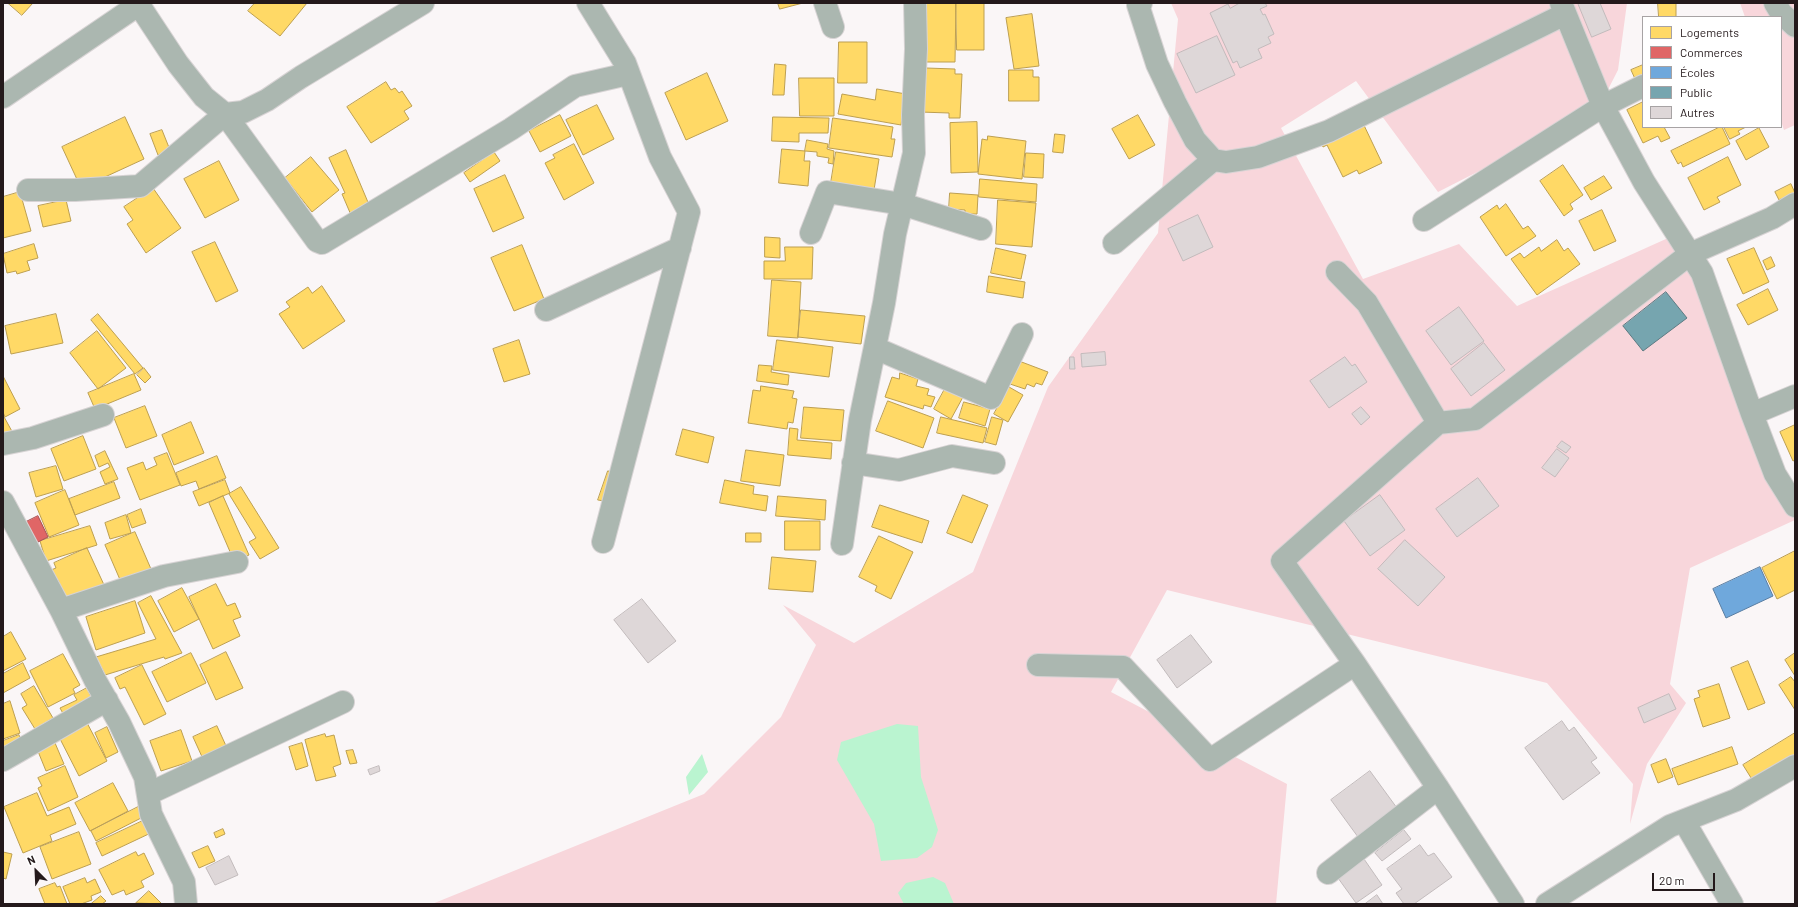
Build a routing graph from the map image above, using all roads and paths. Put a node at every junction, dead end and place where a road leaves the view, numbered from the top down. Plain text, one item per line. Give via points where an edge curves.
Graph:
1 (423, 3) edge
2 (588, 3) edge
3 (825, 3) edge
4 (915, 3) edge
5 (1141, 3) edge
6 (140, 4) edge
7 (1563, 8) edge
8 (833, 27) dead end
9 (628, 74) junction
10 (1642, 86) edge
11 (3, 97) edge
12 (1603, 106) junction
13 (225, 114) junction
14 (1213, 160) junction
15 (28, 190) dead end
16 (902, 204) junction
17 (1795, 204) edge
18 (1424, 220) dead end
19 (981, 229) dead end
20 (811, 233) dead end
21 (1114, 243) dead end
22 (680, 248) junction
23 (1690, 254) junction
24 (1337, 272) dead end
25 (546, 310) dead end
26 (1022, 334) dead end
27 (875, 348) junction
28 (1795, 396) edge
29 (1752, 414) junction
30 (103, 415) dead end
31 (1438, 423) junction
32 (3, 444) edge
33 (853, 463) junction
34 (994, 463) dead end
35 (3, 502) edge
36 (1795, 506) edge
37 (603, 542) dead end
38 (842, 544) dead end
39 (237, 562) dead end
40 (61, 610) junction
41 (1355, 664) junction
42 (1038, 665) dead end
43 (107, 700) junction
44 (343, 702) dead end
45 (3, 760) edge
46 (1795, 766) edge
47 (1438, 788) junction
48 (148, 794) junction
49 (1684, 821) junction
50 (1328, 873) dead end
51 (186, 904) edge
52 (1514, 904) edge
53 (1547, 904) edge
54 (1732, 904) edge

1 - 13 street via 267,100 243,112
2 - 9 street via 625,63
3 - 8 street
4 - 16 street via 914,153
5 - 14 street via 1138,5 1155,56 1175,102 1195,140
6 - 11 street
6 - 13 street via 178,64 204,97
7 - 12 street
7 - 14 street via 1329,132 1258,157 1226,162
9 - 13 street via 575,86 512,129 322,243 315,238
9 - 22 street via 660,157 689,212
10 - 12 street
12 - 18 street
12 - 23 street via 1644,182
13 - 15 street via 140,186
14 - 21 street
16 - 19 street
16 - 20 street via 827,192
16 - 27 street
17 - 23 street via 1772,218
22 - 25 street
22 - 37 street
23 - 29 street via 1702,274
23 - 31 street via 1475,419
24 - 31 street via 1367,303
26 - 27 street via 991,398
27 - 33 street
28 - 29 street
29 - 36 street via 1775,474
30 - 32 street via 33,438
31 - 41 street via 1282,561
33 - 34 street via 899,470 952,456
33 - 38 street
35 - 40 street
39 - 40 street via 164,576
40 - 43 street
41 - 42 street via 1210,760 1123,667
41 - 47 street
43 - 45 street
43 - 48 street via 145,778
44 - 48 street
46 - 49 street via 1736,800
47 - 50 street
47 - 52 street
48 - 51 street via 151,814 184,882
49 - 53 street via 1670,826
49 - 54 street

